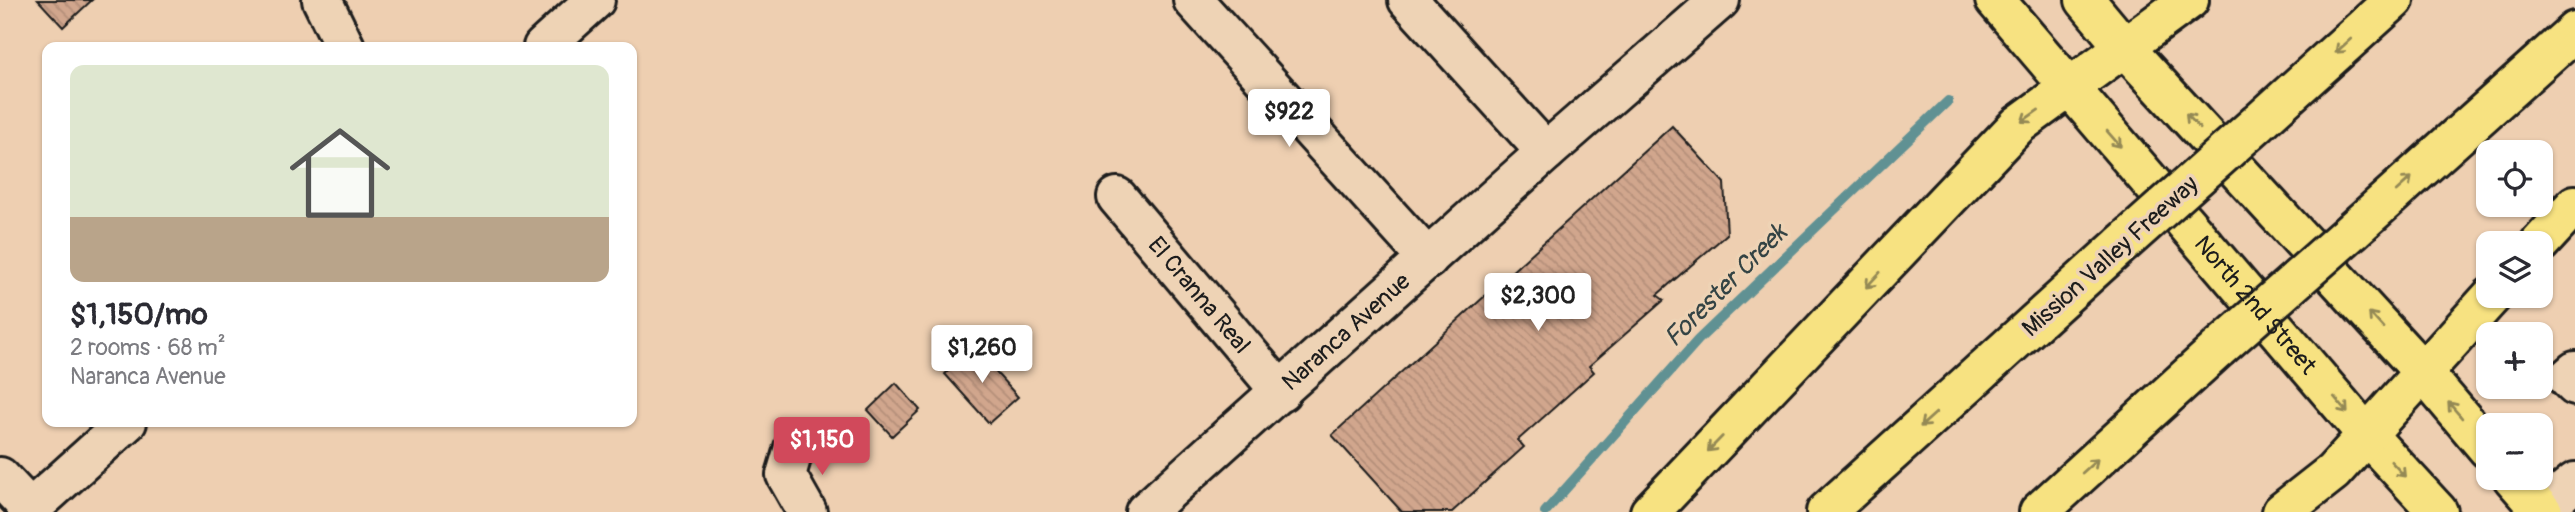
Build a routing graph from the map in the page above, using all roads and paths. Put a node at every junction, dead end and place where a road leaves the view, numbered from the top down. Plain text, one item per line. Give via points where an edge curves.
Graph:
1 (322, 0) edge
2 (596, 0) edge
3 (1194, 0) edge
4 (1408, 0) edge
5 (1720, 0) edge
6 (1995, 0) edge
7 (2085, 0) edge
8 (2189, 0) edge
9 (2394, 0) edge
10 (2575, 31) edge
11 (343, 42) edge
12 (549, 42) edge
13 (2125, 48) junction
14 (2069, 88) junction
15 (1546, 152) junction
16 (1117, 197) dead end
17 (2575, 205) edge
18 (2551, 231) edge
19 (1428, 259) junction
20 (2481, 308) edge
21 (2575, 370) edge
22 (2422, 371) junction
23 (2575, 386) edge
24 (1281, 392) junction
25 (121, 427) edge
26 (2366, 434) junction
27 (2476, 435) edge
28 (794, 448) dead end
29 (0, 477) edge
30 (2575, 482) edge
31 (2524, 490) edge
32 (28, 511) edge
33 (2542, 511) edge
34 (807, 512) edge
35 (1145, 512) edge
36 (1650, 512) edge
37 (1826, 512) edge
38 (2039, 512) edge
39 (2283, 512) edge
40 (2438, 512) edge

1 - 11 street
2 - 12 street
3 - 19 street
4 - 15 street
5 - 15 street, Naranca Avenue
6 - 14 main road, North 2nd Street
7 - 13 main road
8 - 13 main road
9 -> 37 main road, Mission Valley Freeway, bridge
38 -> 10 main road, bridge
13 - 14 main road
22 -> 13 main road
14 -> 26 main road, North 2nd Street
14 -> 36 main road via 2018,125
15 - 19 street, Naranca Avenue
16 - 24 street, El Cranna Real
17 - 18 main road
19 - 24 street, Naranca Avenue
20 - 22 main road
21 - 23 street via 2567,378
22 - 26 main road
27 -> 22 main road
24 - 35 street, Naranca Avenue
25 - 32 street
26 - 39 main road via 2333,472
26 -> 40 main road, North 2nd Street
28 - 34 street via 786,475
29 - 32 street
30 - 33 street
31 - 33 main road

